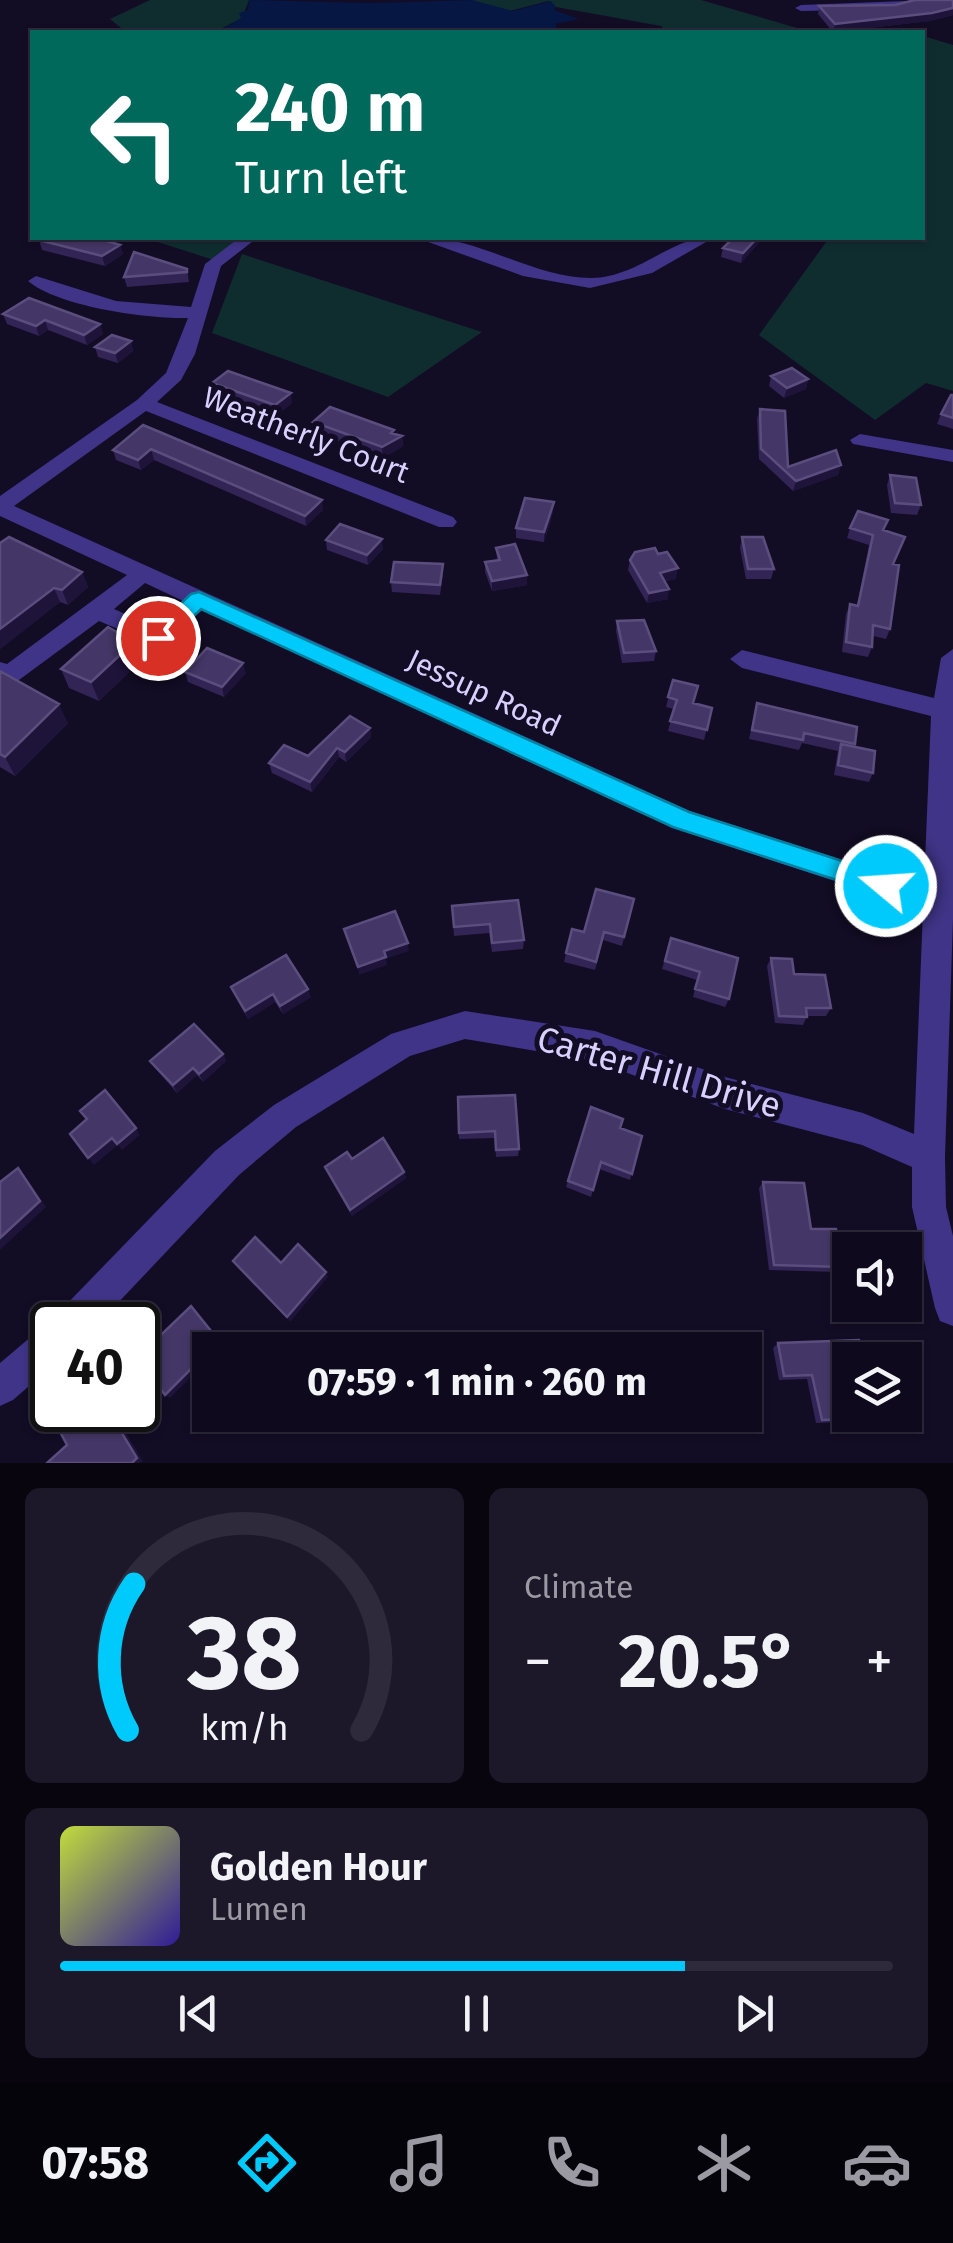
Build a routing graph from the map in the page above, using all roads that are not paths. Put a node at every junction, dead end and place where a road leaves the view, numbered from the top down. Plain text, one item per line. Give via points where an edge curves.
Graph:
1 (927, 0) edge
2 (801, 8) dead end
3 (246, 240) edge
4 (432, 240) edge
5 (698, 240) edge
6 (36, 282) dead end
7 (199, 312) junction
8 (144, 404) junction
9 (860, 440) dead end
10 (953, 456) edge
11 (0, 507) edge
12 (446, 522) dead end
13 (142, 574) junction
14 (199, 600) junction
15 (98, 611) junction
16 (953, 658) edge
17 (742, 659) dead end
18 (0, 671) edge
19 (948, 711) edge
20 (944, 904) edge
21 (928, 1158) junction
22 (94, 1302) edge
23 (953, 1308) edge
24 (30, 1362) edge
25 (0, 1387) edge

1 - 2 street
3 - 7 street via 213,264
4 - 5 street via 592,283 672,259
6 - 7 street via 110,308
7 - 8 street via 174,376
8 - 11 street
8 - 12 street, Weatherly Court
9 - 10 street
11 - 13 street, Jessup Road
13 - 14 street, Jessup Road
13 - 15 street
14 - 15 street via 158,638
14 - 20 street, Jessup Road via 682,820
15 - 18 street via 11,674
16 - 19 street
17 - 19 street
19 - 20 street
20 - 21 street
21 - 22 street, Carter Hill Drive via 875,1133 725,1093 595,1046 465,1025 402,1044 284,1116 227,1164
21 - 23 street via 929,1207
24 - 25 street

